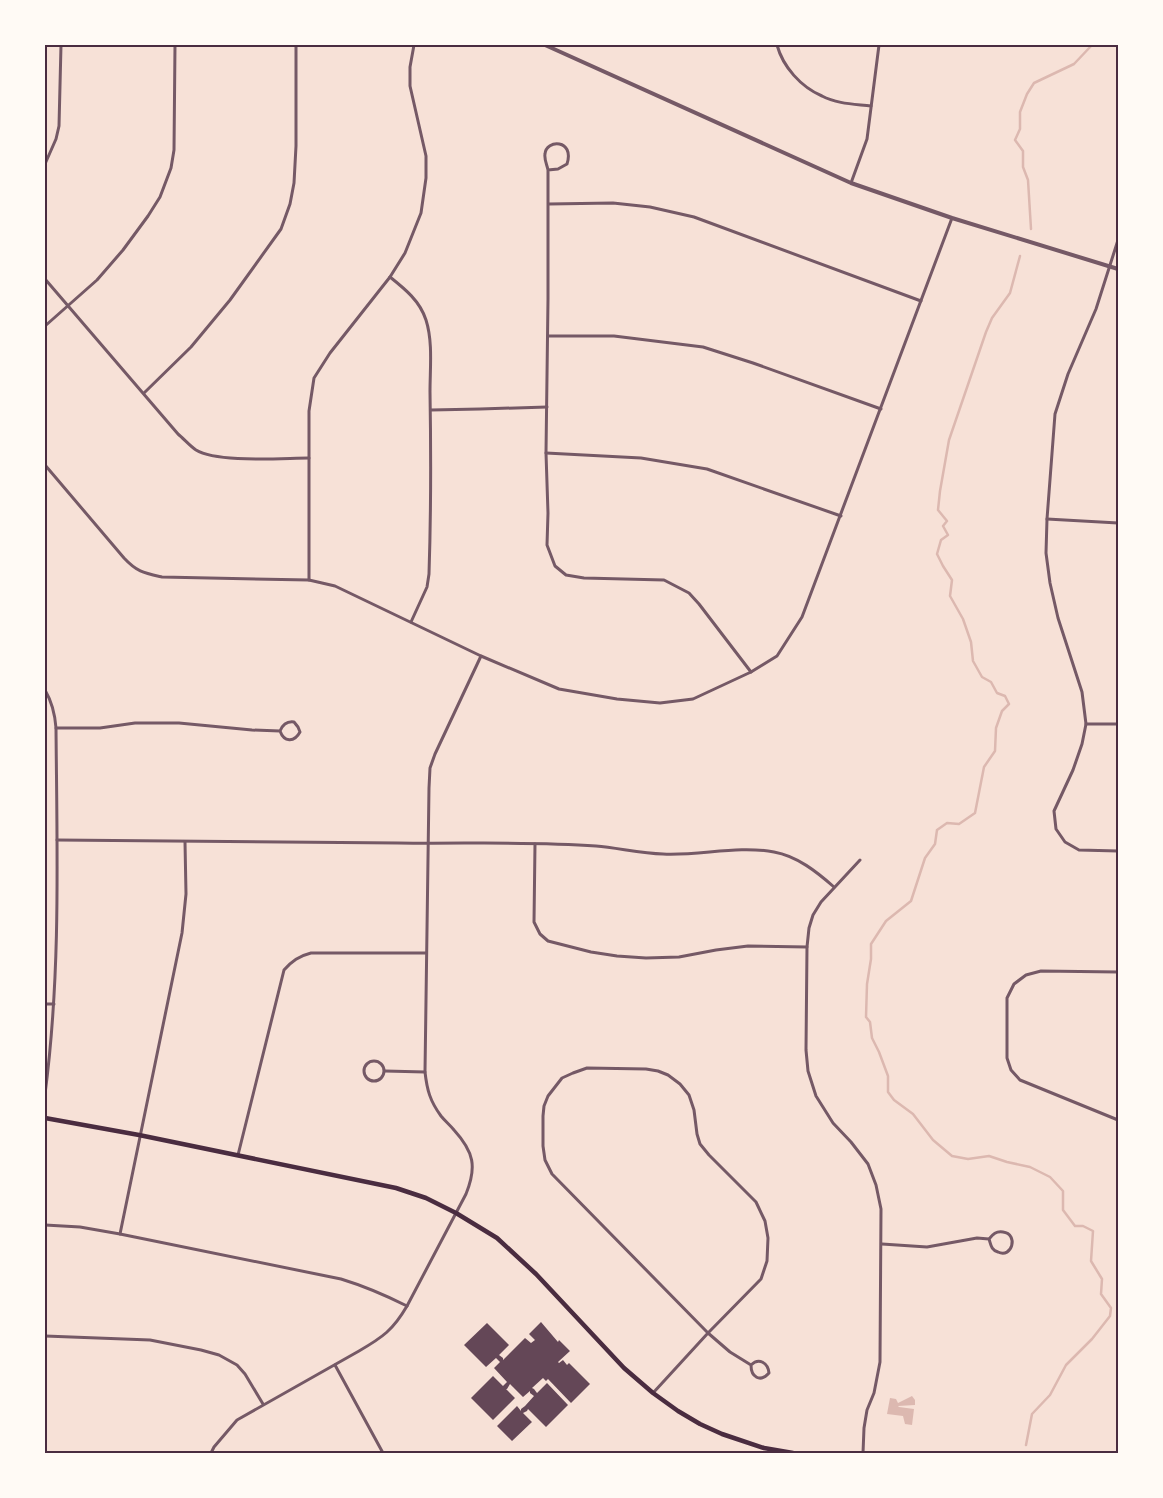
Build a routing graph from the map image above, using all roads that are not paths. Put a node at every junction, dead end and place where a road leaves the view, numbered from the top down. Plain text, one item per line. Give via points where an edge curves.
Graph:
1 (61, 45) edge
2 (175, 45) edge
3 (296, 45) edge
4 (414, 45) edge
5 (545, 45) edge
6 (778, 45) edge
7 (879, 45) edge
8 (871, 106) junction
9 (45, 164) edge
10 (548, 170) junction
11 (851, 184) junction
12 (549, 204) junction
13 (952, 218) junction
14 (1118, 240) edge
15 (1109, 266) junction
16 (1118, 269) edge
17 (390, 277) junction
18 (45, 279) edge
19 (921, 301) junction
20 (68, 306) junction
21 (45, 326) edge
22 (548, 336) junction
23 (144, 393) junction
24 (546, 406) junction
25 (881, 409) junction
26 (431, 410) junction
27 (546, 453) junction
28 (309, 458) junction
29 (45, 465) edge
30 (841, 516) junction
31 (1047, 519) junction
32 (1118, 523) edge
33 (309, 580) junction
34 (412, 622) junction
35 (481, 656) junction
36 (751, 672) junction
37 (45, 690) edge
38 (1086, 724) junction
39 (1118, 724) edge
40 (56, 728) junction
41 (280, 731) junction
42 (57, 840) junction
43 (185, 842) junction
44 (428, 844) junction
45 (535, 844) junction
46 (1118, 851) edge
47 (860, 860) dead end
48 (834, 887) junction
49 (807, 947) junction
50 (426, 954) junction
51 (1118, 972) edge
52 (45, 1004) edge
53 (54, 1004) junction
54 (385, 1072) junction
55 (425, 1072) junction
56 (45, 1094) edge
57 (45, 1118) edge
58 (1118, 1120) edge
59 (139, 1135) junction
60 (238, 1155) junction
61 (456, 1213) junction
62 (45, 1225) edge
63 (120, 1234) junction
64 (990, 1239) junction
65 (882, 1244) junction
66 (407, 1306) junction
67 (708, 1333) junction
68 (45, 1336) edge
69 (335, 1365) junction
70 (751, 1365) junction
71 (653, 1393) junction
72 (263, 1404) junction
73 (211, 1453) edge
74 (382, 1453) edge
75 (793, 1453) edge
76 (863, 1453) edge

1 - 9 street via 59,126
2 - 20 street via 174,150 167,182 148,216 123,250 98,280
3 - 23 street via 294,183 281,229 191,347
4 - 17 street via 410,86 426,156 426,178 421,213 414,233
5 - 11 street
6 - 8 street via 780,54 797,78 822,96
7 - 8 street
8 - 11 street via 867,138
10 - 10 street via 544,153 547,147 553,144 564,146 569,151 567,164
10 - 12 street
11 - 13 street
12 - 19 street via 613,203 694,217
12 - 22 street
13 - 15 street
13 - 19 street
14 - 15 street
15 - 16 street
15 - 31 street via 1096,310 1068,374 1055,414
17 - 26 street via 410,294 426,318
17 - 28 street via 314,378 309,410
18 - 20 street
19 - 25 street
20 - 21 street
20 - 23 street
22 - 24 street
22 - 25 street via 614,336 703,347
23 - 28 street via 178,434 197,450 227,458
24 - 26 street
24 - 27 street
25 - 30 street
26 - 34 street via 429,574 427,588
27 - 30 street via 641,458 707,469
27 - 36 street via 547,545 555,566 566,575 584,578 664,580 689,593
28 - 33 street
29 - 33 street via 124,558 140,571 162,577
30 - 36 street via 802,617 777,656
31 - 32 street
31 - 38 street via 1046,553 1050,583 1082,692
33 - 34 street via 335,586
34 - 35 street
35 - 36 street via 559,689 617,700 660,702 693,699
35 - 44 street via 430,768
37 - 40 street via 55,715
38 - 39 street
38 - 46 street via 1073,770 1054,811 1056,829 1065,842 1078,850
40 - 41 street via 179,723
40 - 42 street
41 - 41 street via 286,740 292,740 300,732 294,722 285,724
42 - 43 street
42 - 53 street
43 - 44 street
43 - 59 street via 186,894 182,933
44 - 45 street
44 - 50 street
45 - 48 street via 596,846 662,854 694,855 751,849 776,852 800,861
45 - 49 street via 534,922 548,941 591,952 646,958 748,946
47 - 48 street
48 - 49 street via 813,915
49 - 65 street via 808,1071 816,1096 833,1123 868,1164 881,1209
50 - 55 street
50 - 60 street via 311,953 291,962 280,982
51 - 58 street via 1041,971 1026,975 1014,984 1007,998 1007,1058 1011,1070 1020,1080
52 - 53 street
53 - 56 street
54 - 54 street via 383,1064 377,1061 367,1062 364,1068 366,1078 373,1080 381,1078
54 - 55 street
55 - 61 street via 431,1099 470,1151 471,1182
57 - 59 main road
59 - 60 main road
59 - 63 street
60 - 61 main road via 396,1188
61 - 66 street
61 - 71 main road via 498,1238 624,1368
62 - 63 street
63 - 66 street via 341,1279 385,1294
64 - 64 street via 991,1247 1003,1254 1012,1244 1012,1237 1007,1232 993,1234
64 - 65 street via 927,1246
65 - 76 street via 880,1362 867,1410
66 - 69 street via 398,1322 384,1336
67 - 67 street via 552,1174 545,1160 543,1116 548,1096 562,1078 587,1068 646,1069 668,1075 688,1095 700,1144 756,1202 765,1221 768,1238 767,1262 761,1279
67 - 70 street
67 - 71 street
68 - 72 street via 150,1340 219,1355 237,1365
69 - 72 street
69 - 74 street
70 - 70 street via 760,1361 769,1373 757,1378 752,1375
71 - 75 main road via 678,1411 722,1434 764,1448
72 - 73 street via 230,1426

